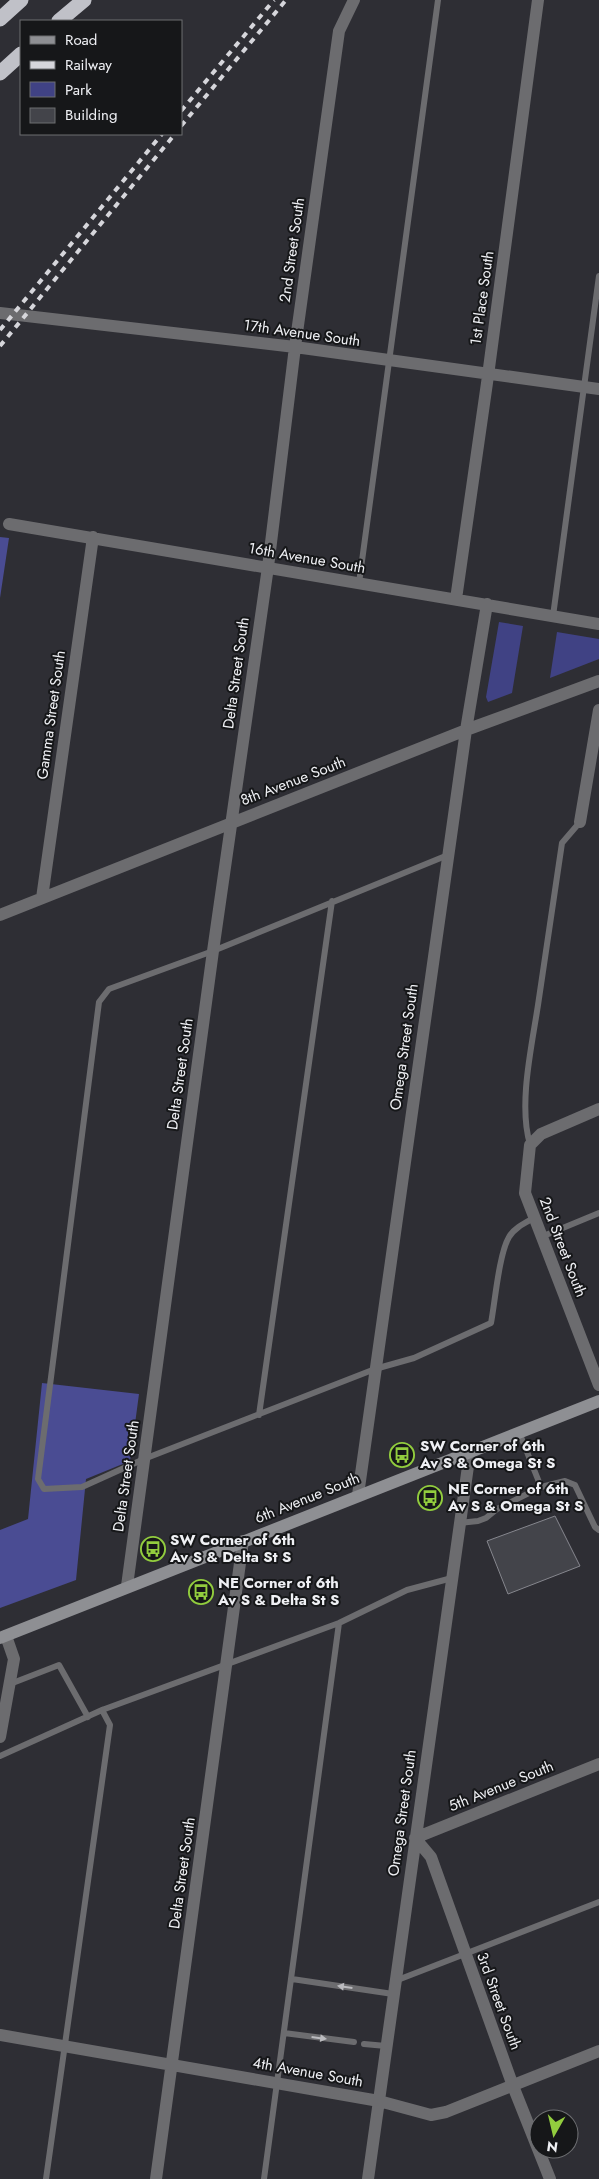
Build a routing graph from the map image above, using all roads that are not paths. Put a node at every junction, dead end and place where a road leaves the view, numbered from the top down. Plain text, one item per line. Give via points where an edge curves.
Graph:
1 (21, 0) edge
2 (84, 0) edge
3 (354, 0) edge
4 (438, 0) edge
5 (538, 0) edge
6 (0, 19) edge
7 (60, 20) edge
8 (20, 55) edge
9 (0, 73) edge
10 (599, 276) edge
11 (0, 312) edge
12 (295, 347) junction
13 (390, 361) junction
14 (488, 374) junction
15 (584, 387) junction
16 (599, 389) edge
17 (10, 524) dead end
18 (93, 537) junction
19 (268, 567) junction
20 (359, 583) junction
21 (456, 599) junction
22 (486, 604) junction
23 (553, 616) junction
24 (599, 624) edge
25 (599, 681) edge
26 (599, 710) edge
27 (466, 730) junction
28 (232, 822) junction
29 (580, 822) joint
30 (448, 855) junction
31 (42, 898) junction
32 (332, 901) junction
33 (0, 914) edge
34 (214, 951) junction
35 (599, 1109) edge
36 (530, 1145) junction
37 (599, 1213) edge
38 (534, 1218) junction
39 (541, 1237) junction
40 (376, 1369) junction
41 (599, 1385) edge
42 (599, 1400) edge
43 (259, 1415) junction
44 (519, 1432) junction
45 (470, 1452) junction
46 (144, 1459) junction
47 (541, 1487) junction
48 (358, 1495) junction
49 (459, 1523) junction
50 (599, 1530) edge
51 (243, 1541) junction
52 (452, 1578) junction
53 (127, 1586) junction
54 (339, 1624) junction
55 (3, 1637) edge
56 (227, 1664) junction
57 (9, 1684) junction
58 (102, 1710) junction
59 (88, 1717) junction
60 (0, 1737) edge
61 (0, 1756) edge
62 (599, 1764) edge
63 (415, 1838) junction
64 (599, 1902) edge
65 (465, 1954) junction
66 (292, 1979) junction
67 (394, 1988) junction
68 (284, 2033) junction
69 (0, 2035) edge
70 (354, 2042) dead end
71 (364, 2044) dead end
72 (65, 2046) junction
73 (386, 2046) junction
74 (599, 2051) edge
75 (172, 2064) junction
76 (278, 2082) junction
77 (513, 2086) junction
78 (379, 2101) junction
79 (46, 2179) edge
80 (156, 2179) edge
81 (264, 2179) edge
82 (368, 2179) edge
83 (550, 2179) edge

1 - 6 highway
2 - 7 highway
3 - 12 street, 2nd Street South via 339,31
4 - 13 lane
5 - 14 street, 1st Place South
8 - 9 highway
10 - 15 lane
11 - 12 street, 17th Avenue South
12 - 13 street, 17th Avenue South
12 - 19 street, 2nd Street South
13 - 14 street, 17th Avenue South
13 - 20 lane
14 - 15 street, 17th Avenue South
14 - 21 street, 1st Place South
15 - 16 street, 17th Avenue South
15 - 23 lane
17 - 18 street, 16th Avenue South
18 - 19 street, 16th Avenue South
18 - 31 street, Gamma Street South
19 - 20 street, 16th Avenue South
19 - 28 street, Delta Street South
20 - 21 street, 16th Avenue South
21 - 22 street, 16th Avenue South
22 - 23 street, 16th Avenue South
22 - 27 street, Omega Street South
23 - 24 street, 16th Avenue South
25 - 27 street, 8th Avenue South
26 - 29 street
27 - 28 street, 8th Avenue South
27 - 30 street, Omega Street South
28 - 31 street, 8th Avenue South
28 - 34 street, Delta Street South
29 - 36 lane via 562,843 524,1112
30 - 32 lane
30 - 40 street, Omega Street South
31 - 33 street, 8th Avenue South
32 - 34 lane
32 - 43 lane
34 - 46 street, Delta Street South
34 - 46 lane via 109,989 98,1002 38,1479 44,1488 82,1486
35 - 36 street via 541,1134
36 - 38 street, 2nd Street South via 525,1193
37 - 39 lane
38 - 39 street, 2nd Street South
38 - 40 lane via 518,1227 504,1248 491,1323 414,1358
39 - 41 street, 2nd Street South
40 - 43 lane
40 - 48 street, Omega Street South
42 - 44 main road, 6th Avenue South
43 - 46 lane
44 - 45 main road, 6th Avenue South
44 - 47 lane
45 - 48 main road, 6th Avenue South
45 - 49 street, Omega Street South
46 - 53 street, Delta Street South
47 - 49 lane via 486,1518
47 - 50 lane via 565,1481 575,1485
48 - 51 main road, 6th Avenue South
49 - 52 street, Omega Street South
51 - 53 main road, 6th Avenue South
51 - 56 street, Delta Street South
52 - 54 lane via 407,1590
52 - 63 street, Omega Street South
53 - 55 main road, 6th Avenue South
54 - 56 lane
54 - 66 lane
55 - 57 street via 14,1659
56 - 58 lane
56 - 75 street, Delta Street South
57 - 59 lane via 59,1665
57 - 60 street
58 - 59 lane
58 - 72 lane via 110,1725
59 - 61 lane
62 - 63 street, 5th Avenue South
63 - 65 street, 3rd Street South via 430,1857
63 - 67 street, Omega Street South
64 - 65 lane
65 - 67 lane
65 - 77 street, 3rd Street South
67 -> 66 lane
66 - 68 lane
67 - 73 street, Omega Street South
68 -> 70 lane
68 - 76 lane
69 - 72 street, 4th Avenue South
71 - 73 lane
72 - 75 street, 4th Avenue South
72 - 79 lane
73 - 78 street, Omega Street South
74 - 77 street, 4th Avenue South
75 - 76 street, 4th Avenue South
75 - 80 street, Delta Street South
76 - 78 street, 4th Avenue South
76 - 81 lane
77 - 78 street, 4th Avenue South via 431,2115
77 - 83 street, 3rd Street South
78 - 82 street, Omega Street South

